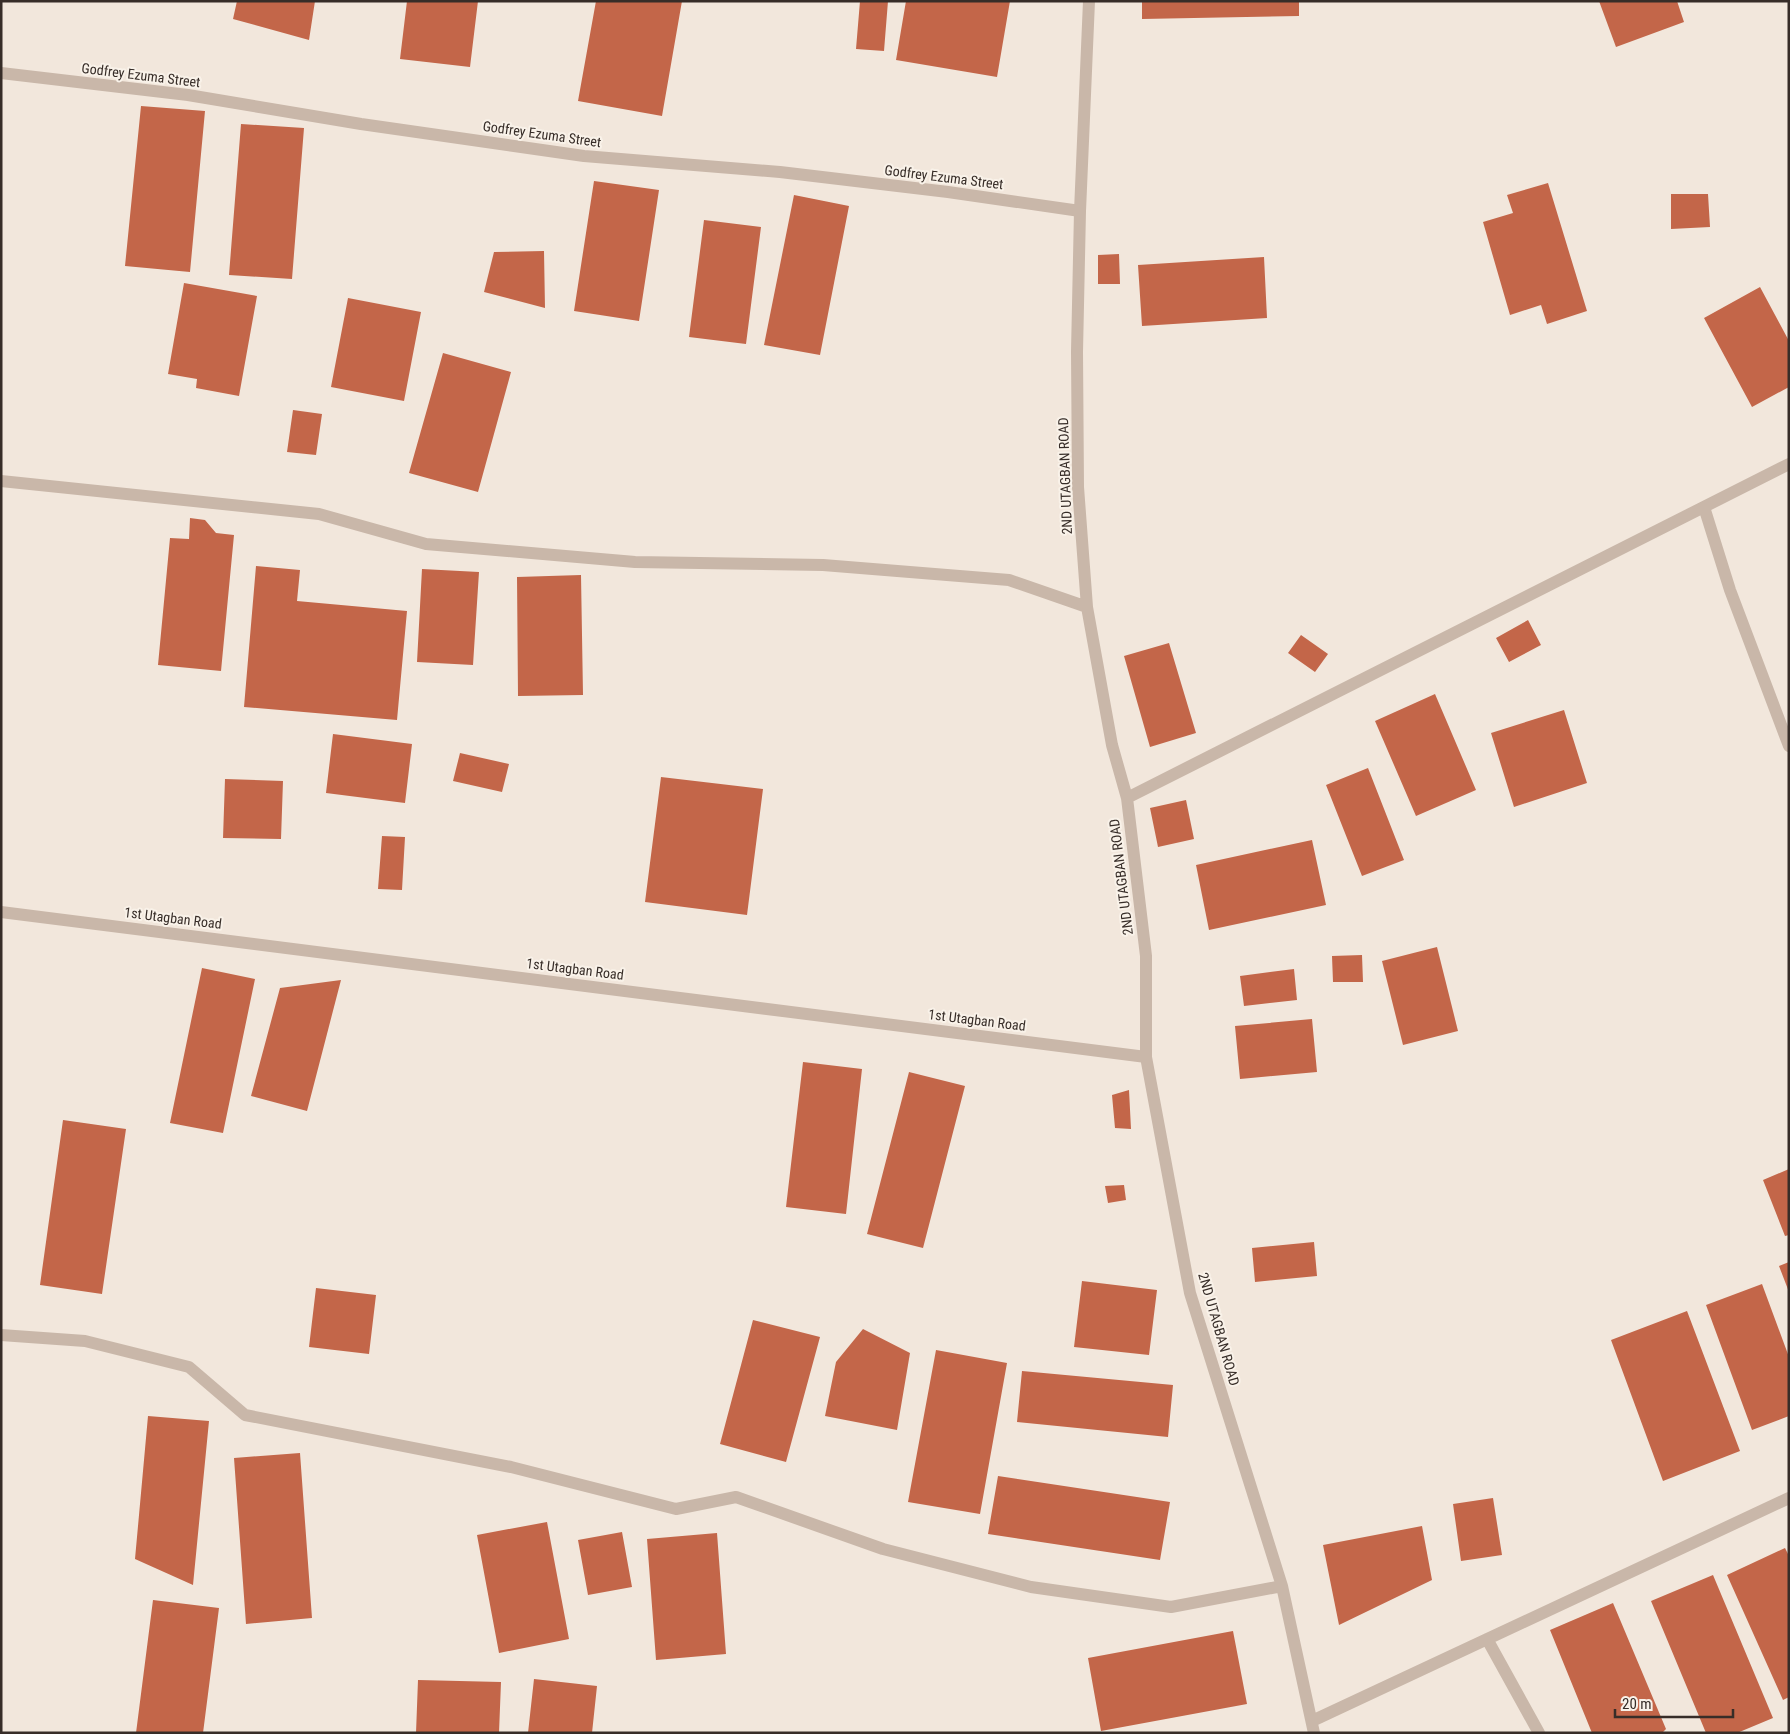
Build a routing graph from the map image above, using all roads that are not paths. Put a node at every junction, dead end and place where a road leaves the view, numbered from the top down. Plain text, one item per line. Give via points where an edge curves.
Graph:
1 (1089, 1) edge
2 (1, 73) edge
3 (1080, 211) junction
4 (1789, 464) edge
5 (1, 481) edge
6 (1704, 507) junction
7 (1087, 607) junction
8 (1789, 746) edge
9 (1127, 798) junction
10 (1, 912) edge
11 (1146, 1057) junction
12 (1, 1335) edge
13 (1789, 1498) edge
14 (1282, 1586) junction
15 (1487, 1639) junction
16 (1313, 1727) edge
17 (1539, 1733) edge

1 - 3 street, 2ND UTAGBAN ROAD
2 - 3 street, Godfrey Ezuma Street via 188,95 584,156 780,172
3 - 7 street, 2ND UTAGBAN ROAD via 1078,487
4 - 6 street
5 - 7 street via 319,514 426,544 635,562 823,566 1009,580
6 - 8 street via 1730,590
6 - 9 street
7 - 9 street, 2ND UTAGBAN ROAD via 1112,745
9 - 11 street, 2ND UTAGBAN ROAD via 1146,956
10 - 11 street, 1st Utagban Road
11 - 14 street, 2ND UTAGBAN ROAD via 1190,1293
12 - 14 street via 85,1341 189,1367 245,1415 511,1467 676,1510 736,1497 883,1550 1030,1587 1171,1607
13 - 15 street
14 - 16 street, 2ND UTAGBAN ROAD
15 - 16 street
15 - 17 street

